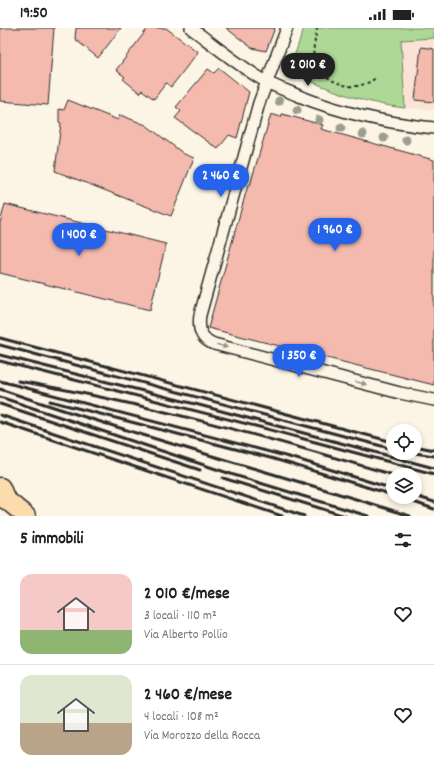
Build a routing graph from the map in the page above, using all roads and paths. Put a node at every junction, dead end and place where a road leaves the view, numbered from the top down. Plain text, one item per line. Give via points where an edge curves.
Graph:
1 (191, 28) edge
2 (287, 28) edge
3 (317, 28) edge
4 (376, 78) dead end
5 (266, 82) junction
6 (434, 128) edge
7 (434, 400) edge
8 (1, 493) edge
9 (26, 516) edge

1 - 5 street
2 - 5 street
3 - 4 path via 314,60 320,72 329,78 355,86 366,84
5 - 6 street via 354,116
5 -> 7 street via 199,320 202,336 210,343
8 - 9 highway

